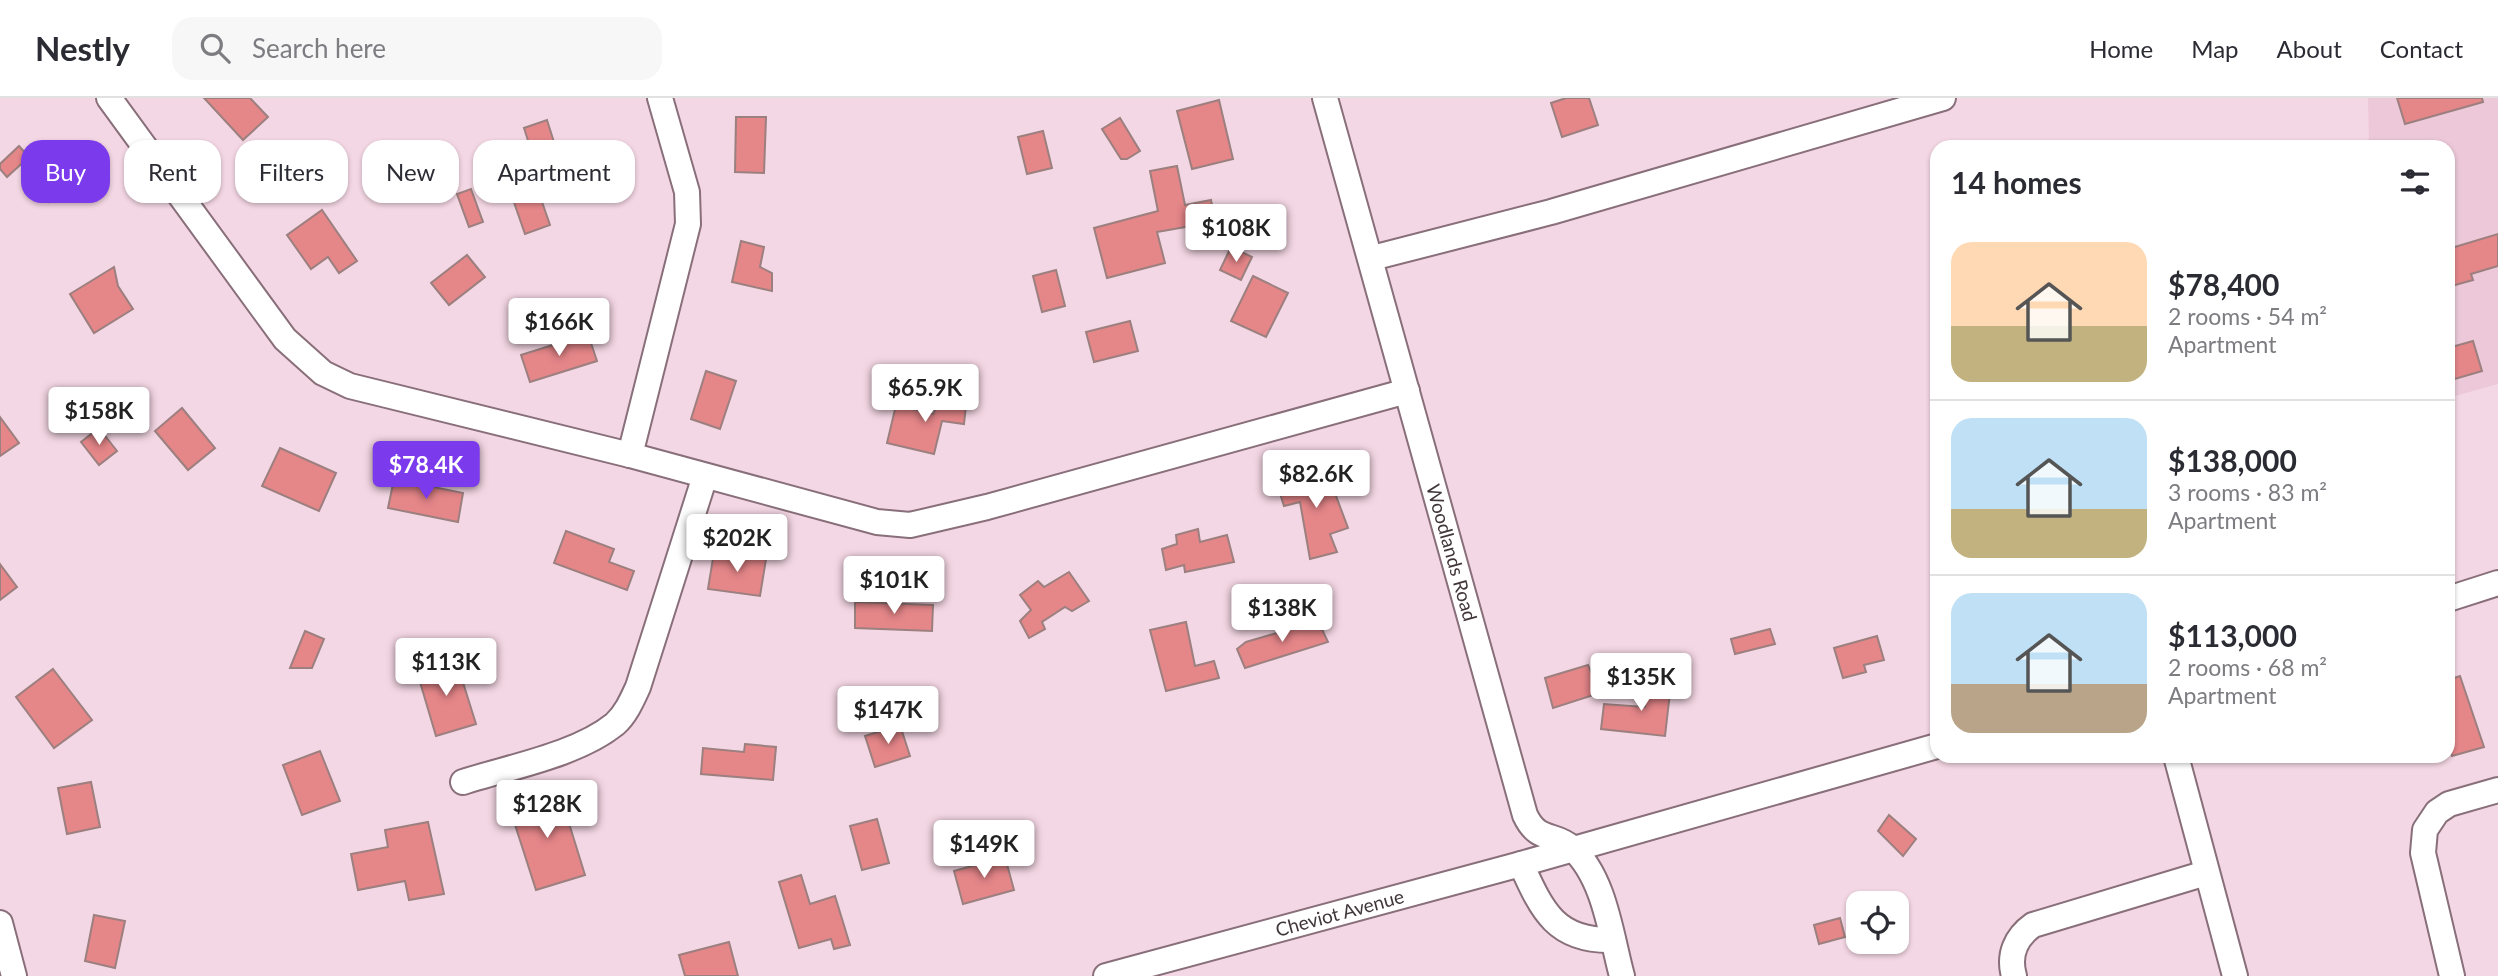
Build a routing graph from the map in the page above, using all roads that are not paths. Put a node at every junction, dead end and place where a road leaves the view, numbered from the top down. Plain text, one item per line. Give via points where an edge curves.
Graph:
1 (109, 98) edge
2 (660, 98) edge
3 (1325, 98) edge
4 (1944, 98) edge
5 (1372, 258) junction
6 (1408, 391) junction
7 (630, 455) junction
8 (705, 476) junction
9 (2498, 583) edge
10 (2455, 597) edge
11 (1930, 748) edge
12 (2178, 763) edge
13 (463, 782) dead end
14 (2498, 790) edge
15 (1573, 849) junction
16 (1521, 864) junction
17 (2206, 873) junction
18 (0, 923) edge
19 (1612, 940) junction
20 (14, 976) edge
21 (1106, 976) edge
22 (1622, 976) edge
23 (2014, 976) edge
24 (2235, 976) edge
25 (2452, 976) edge

1 - 7 street via 285,339 323,373 350,386
2 - 7 street via 687,191 688,223
3 - 5 street, Woodlands Road
4 - 5 street via 1551,212
5 - 6 street, Woodlands Road
6 - 8 street via 910,525 877,522
6 - 15 street, Woodlands Road via 1525,815 1536,833
7 - 8 street
8 - 13 street via 638,687 617,723 574,747
9 - 10 street
11 - 15 street, Cheviot Avenue
12 - 17 street
14 - 25 street via 2449,804 2437,812 2426,830 2423,853
15 - 16 street, Cheviot Avenue
15 - 19 street via 1600,895
16 - 19 street via 1539,903 1556,922 1580,938
16 - 21 street, Cheviot Avenue
17 - 23 street via 2033,925 2020,934 2015,945
17 - 24 street
18 - 20 street
19 - 22 street

